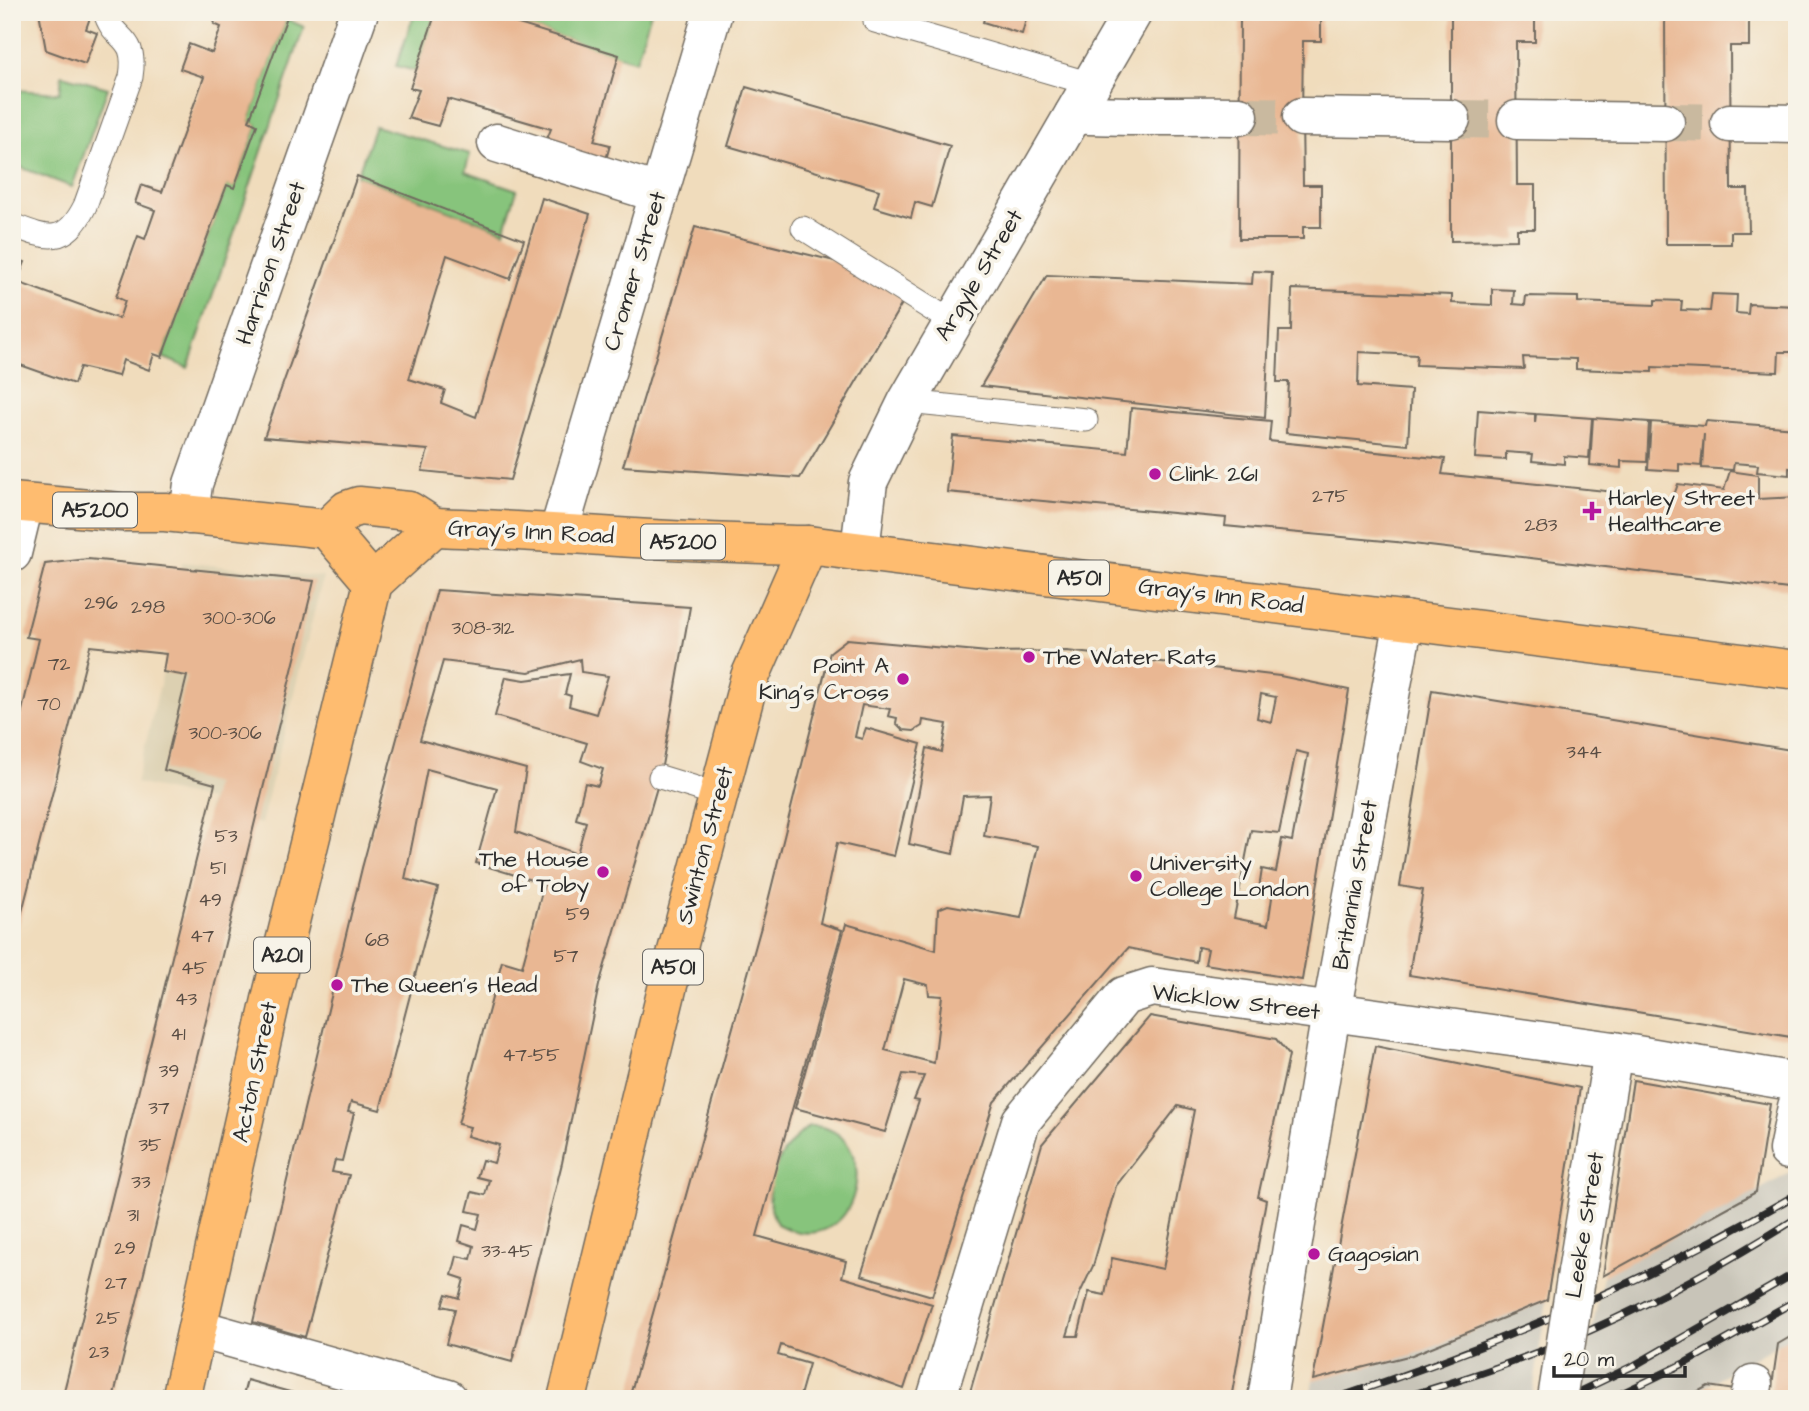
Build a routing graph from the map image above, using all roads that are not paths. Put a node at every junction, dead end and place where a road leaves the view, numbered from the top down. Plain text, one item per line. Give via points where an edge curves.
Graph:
1 (105, 12) edge
2 (359, 12) edge
3 (713, 12) edge
4 (1133, 12) edge
5 (875, 21) dead end
6 (1083, 99) junction
7 (1239, 116) tunnel mouth
8 (1302, 117) tunnel mouth
9 (1451, 119) tunnel mouth
10 (1517, 120) tunnel mouth
11 (1665, 122) tunnel mouth
12 (1730, 123) tunnel mouth
13 (1797, 124) edge
14 (497, 143) dead end
15 (658, 193) junction
16 (12, 225) edge
17 (803, 228) dead end
18 (952, 322) junction
19 (907, 402) junction
20 (1086, 419) dead end
21 (18, 503) edge
22 (189, 515) junction
23 (434, 527) junction
24 (327, 529) junction
25 (559, 531) junction
26 (808, 545) junction
27 (860, 550) junction
28 (12, 553) edge
29 (373, 583) junction
30 (1404, 620) junction
31 (1797, 670) edge
32 (660, 777) dead end
33 (719, 795) junction
34 (1331, 1013) junction
35 (1613, 1051) junction
36 (1797, 1082) edge
37 (1797, 1107) edge
38 (1788, 1150) dead end
39 (198, 1329) junction
40 (181, 1399) edge
41 (448, 1399) edge
42 (567, 1399) edge
43 (936, 1399) edge
44 (1267, 1399) edge
45 (1556, 1399) edge

1 - 16 lane via 129,43 134,58 85,206 76,224 61,236 41,236
2 - 22 street, Harrison Street via 193,484
3 - 15 street, Cromer Street
4 - 6 street, Argyle Street
5 - 6 lane
6 - 7 street via 1118,118
6 - 18 street, Argyle Street
8 - 9 street
10 - 11 street
12 - 13 street
14 - 15 street
15 - 25 street, Cromer Street
17 - 18 lane
18 - 19 street, Argyle Street
19 - 20 lane
19 - 27 street, Argyle Street via 868,482
21 - 22 main road, A5200
21 - 28 street
22 - 24 main road, A5200
23 - 24 main road, A5200 via 409,511 359,506 347,510
23 - 25 main road, Gray's Inn Road / A5200
23 - 29 main road
24 - 29 main road
25 - 26 main road, Gray's Inn Road / A5200 via 702,544
26 - 27 main road, Gray's Inn Road / A501
26 - 33 main road, Swinton Street / A501 via 750,677
27 - 30 main road, Gray's Inn Road / A501
29 - 39 main road, Acton Street / A201 via 272,995
30 - 31 main road, Gray's Inn Road / A501
30 - 34 street, Britannia Street
32 - 33 lane
33 - 42 main road, Swinton Street / A501
34 - 35 street, Wicklow Street
34 - 43 street, Wicklow Street via 1153,987 1124,996 1021,1121
34 - 44 street, Britannia Street
35 - 36 street, Wicklow Street
35 - 45 street, Leeke Street, bridge
37 - 38 street
39 - 40 main road, Acton Street / A201
39 - 41 street

